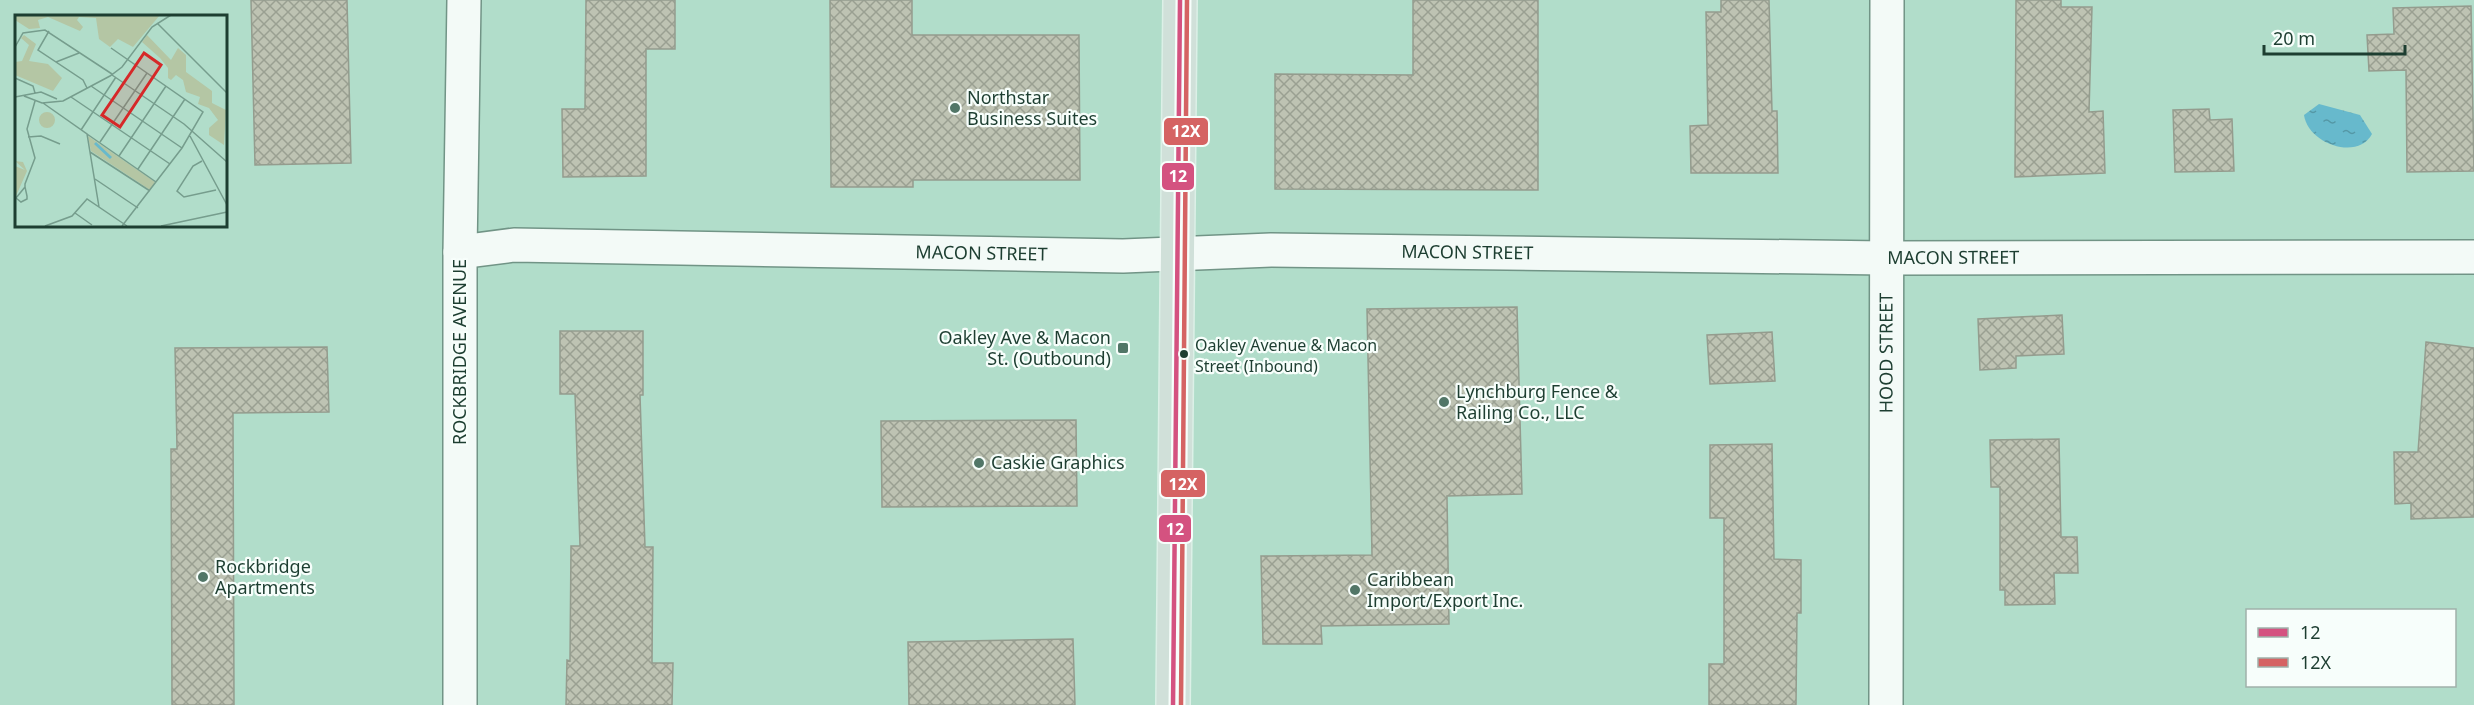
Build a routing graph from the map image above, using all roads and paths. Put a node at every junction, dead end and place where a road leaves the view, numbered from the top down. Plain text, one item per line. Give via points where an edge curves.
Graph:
1 (464, 0) edge
2 (1180, 0) edge
3 (1887, 0) edge
4 (460, 252) junction
5 (1178, 254) junction
6 (2474, 257) edge
7 (1885, 258) junction
8 (460, 705) edge
9 (1173, 705) edge
10 (1886, 705) edge

1 - 4 street, ROCKBRIDGE AVENUE
2 - 5 main road
3 - 7 street, HOOD STREET
4 - 5 street, MACON STREET via 514,245
4 - 8 street, ROCKBRIDGE AVENUE
5 - 7 street, MACON STREET via 1290,250
5 - 9 main road
6 - 7 street, MACON STREET
7 - 10 street, HOOD STREET

